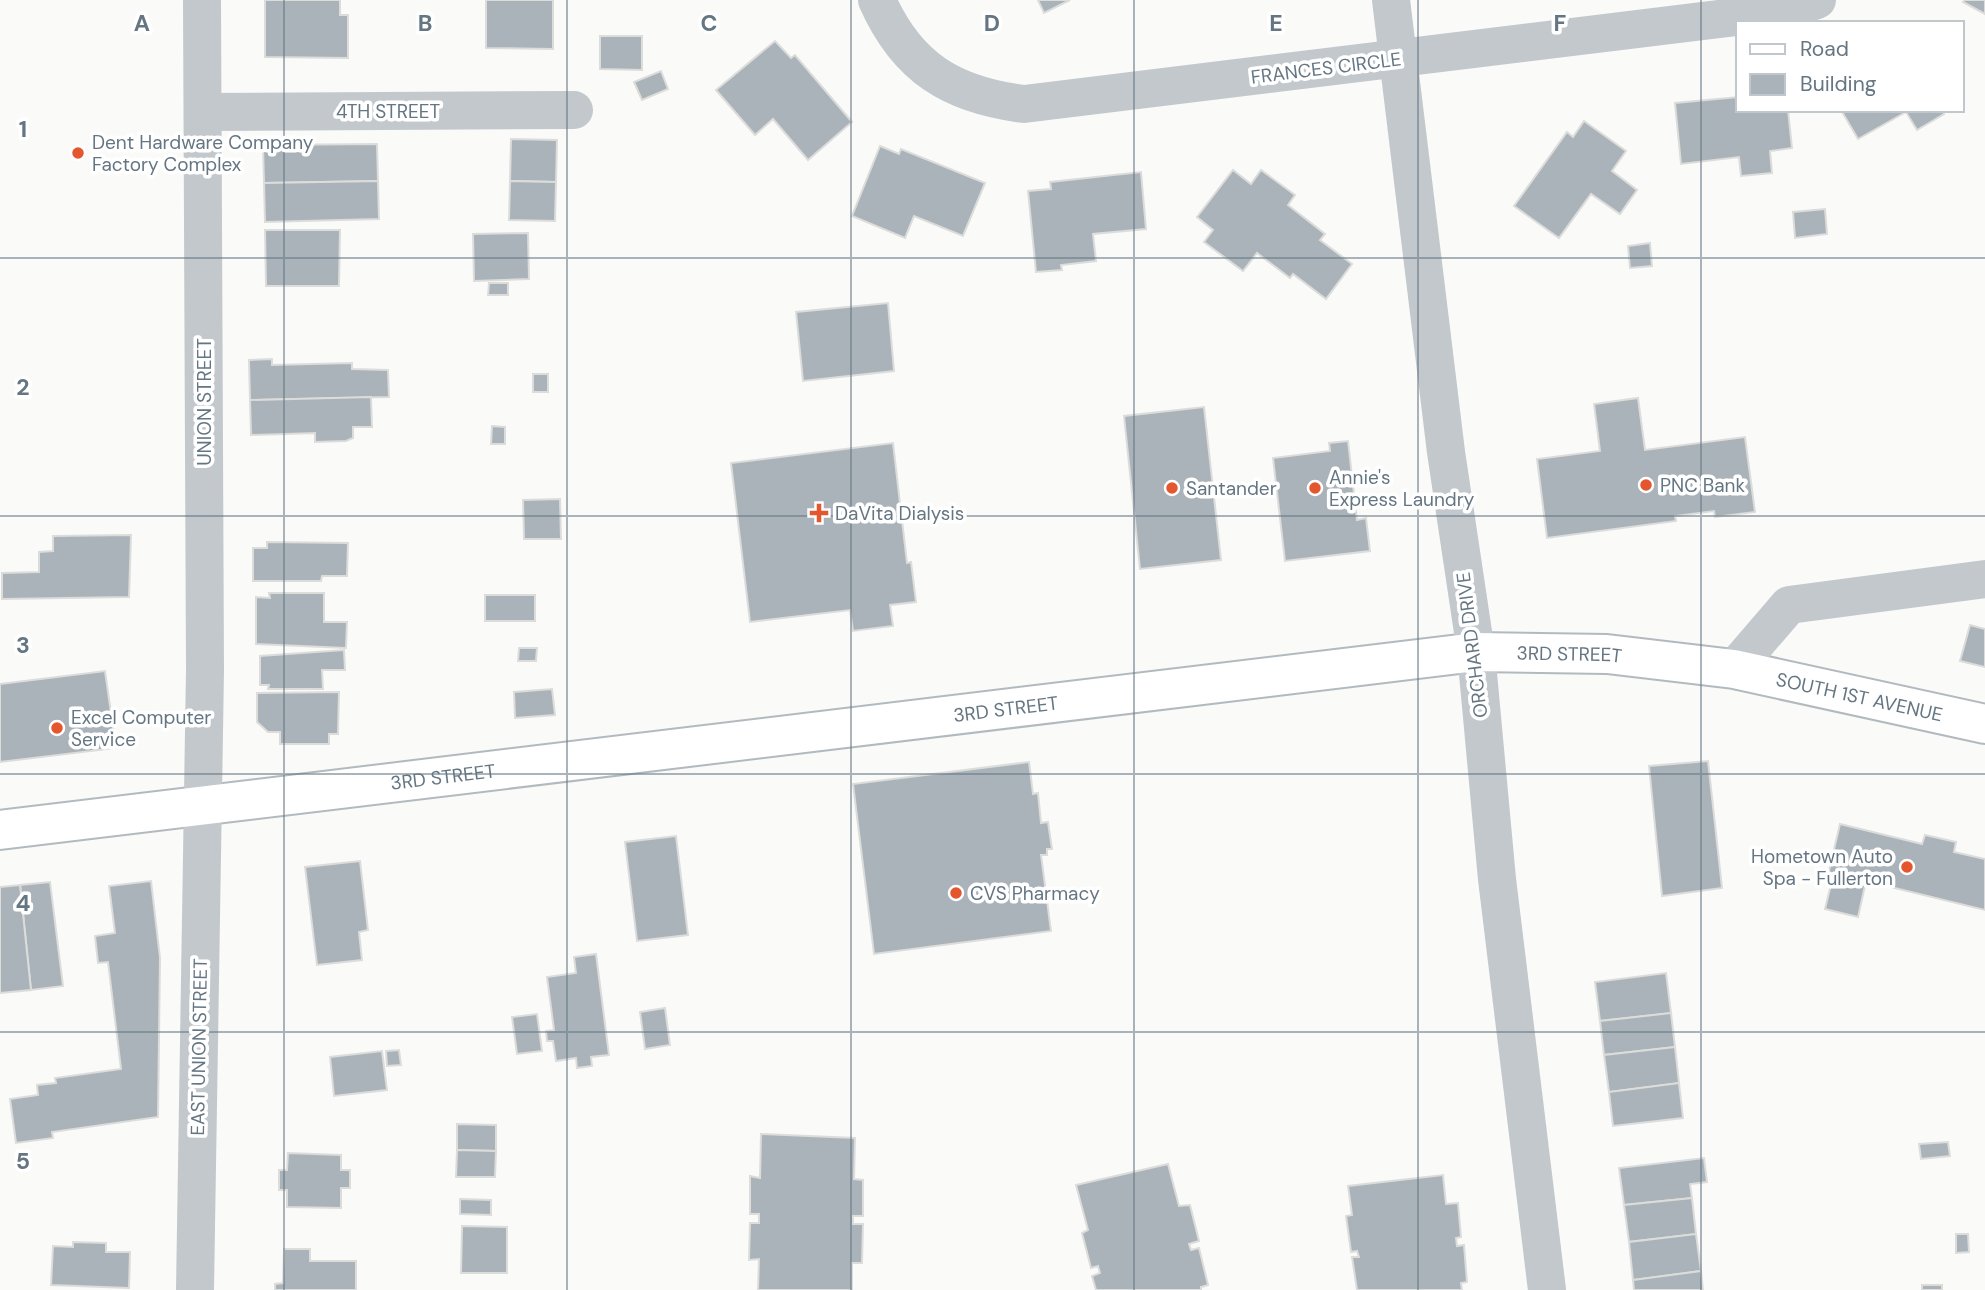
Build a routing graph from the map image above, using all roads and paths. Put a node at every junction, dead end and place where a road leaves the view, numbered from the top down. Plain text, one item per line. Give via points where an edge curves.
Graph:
1 (202, 0) edge
2 (877, 0) edge
3 (1391, 0) edge
4 (1817, 0) edge
5 (1398, 59) junction
6 (574, 110) dead end
7 (203, 112) junction
8 (1985, 579) edge
9 (1476, 652) junction
10 (1734, 669) junction
11 (1985, 724) edge
12 (203, 804) junction
13 (0, 830) edge
14 (195, 1290) edge
15 (1547, 1290) edge

1 - 7 street, UNION STREET
2 - 5 street, FRANCES CIRCLE via 889,28 916,61 947,83 986,99 1024,104
3 - 5 street, ORCHARD DRIVE
4 - 5 street, FRANCES CIRCLE via 1784,11
5 - 9 street, ORCHARD DRIVE via 1446,452
6 - 7 street, 4TH STREET
7 - 12 street, UNION STREET
8 - 10 street via 1789,605
9 - 10 main road, 3RD STREET via 1607,654
9 - 12 main road, 3RD STREET
9 - 15 street, ORCHARD DRIVE via 1497,879
10 - 11 main road, SOUTH 1ST AVENUE
12 - 13 main road, 3RD STREET
12 - 14 street, EAST UNION STREET

